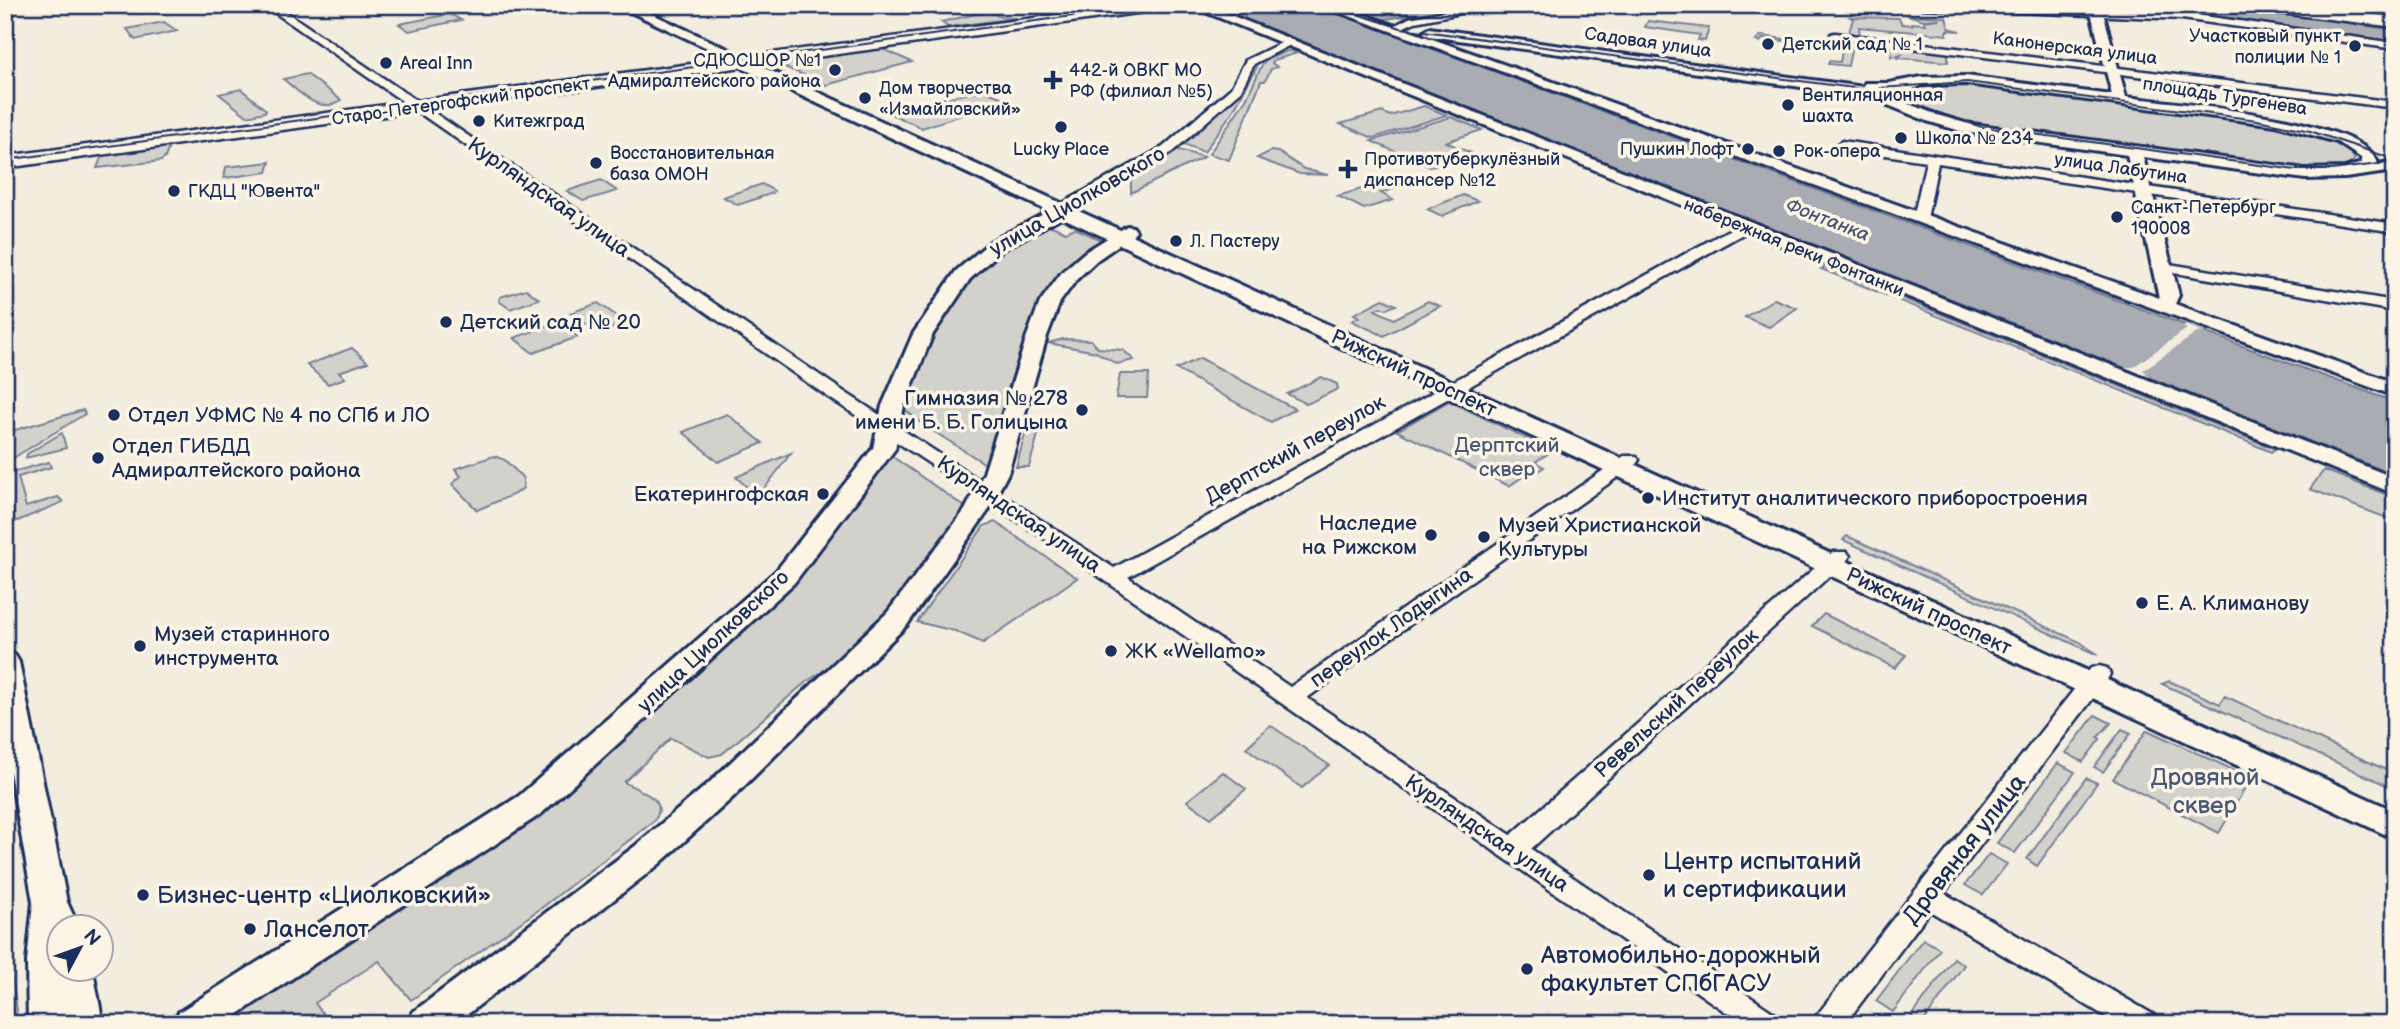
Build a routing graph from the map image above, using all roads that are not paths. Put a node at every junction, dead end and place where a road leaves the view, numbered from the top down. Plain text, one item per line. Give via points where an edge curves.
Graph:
1 (269, 5) edge
2 (622, 5) edge
3 (1128, 5) edge
4 (1166, 5) edge
5 (1194, 5) edge
6 (1497, 5) edge
7 (1921, 5) edge
8 (2248, 5) edge
9 (2268, 5) edge
10 (1344, 8) edge
11 (2095, 8) edge
12 (2350, 12) edge
13 (2395, 21) edge
14 (1402, 29) junction
15 (1835, 36) dead end
16 (1289, 43) junction
17 (2382, 44) junction
18 (2395, 46) edge
19 (2392, 58) dead end
20 (746, 61) junction
21 (2112, 70) junction
22 (1914, 82) junction
23 (2120, 100) junction
24 (416, 104) junction
25 (2395, 105) edge
26 (1906, 106) junction
27 (2342, 139) junction
28 (1842, 145) dead end
29 (2134, 151) junction
30 (2395, 156) edge
31 (5, 159) edge
32 (1933, 159) junction
33 (2395, 166) edge
34 (2363, 170) junction
35 (2144, 191) junction
36 (1066, 207) junction
37 (1920, 219) junction
38 (1745, 227) junction
39 (2395, 228) edge
40 (1123, 234) junction
41 (1723, 239) joint
42 (2163, 267) junction
43 (2162, 306) junction
44 (2395, 306) edge
45 (1455, 386) junction
46 (2395, 390) edge
47 (890, 428) junction
48 (1625, 464) junction
49 (2395, 487) edge
50 (986, 492) junction
51 (1835, 561) junction
52 (1113, 577) junction
53 (5, 662) edge
54 (2095, 680) junction
55 (1290, 698) junction
56 (2395, 808) edge
57 (2395, 826) edge
58 (1512, 850) junction
59 (1927, 896) junction
60 (56, 914) edge
61 (46, 958) edge
62 (78, 984) edge
63 (46, 1024) edge
64 (85, 1024) edge
65 (192, 1024) edge
66 (426, 1024) edge
67 (1767, 1024) edge
68 (1828, 1024) edge
69 (2144, 1024) edge

1 - 24 street, Курляндская улица
2 - 20 street, Рижский проспект
3 - 20 main road, Старо-Петергофский проспект
4 - 20 main road, Старо-Петергофский проспект
5 - 16 street, набережная реки Фонтанки
6 - 14 street
7 - 11 street
8 - 12 main road
9 - 12 main road
10 - 14 street
11 - 17 street
11 - 21 street
12 - 13 main road
14 - 22 street, Садовая улица via 1869,86
14 - 26 street, Садовая улица via 1869,92
14 - 37 street
15 - 21 street, Канонерская улица
16 - 36 street, улица Циолковского via 1250,62 1236,90 1167,150
16 - 38 street, набережная реки Фонтанки
17 - 18 street
17 - 19 street
20 - 24 main road, Старо-Петергофский проспект
20 - 36 main road, Рижский проспект
21 - 23 street
21 - 25 street, Канонерская улица
22 - 23 street, площадь Тургенева via 1966,80
22 - 26 street via 1901,91
23 - 27 street, площадь Тургенева via 2266,119
24 - 31 main road, Старо-Петергофский проспект
24 - 47 street, Курляндская улица
26 - 29 street via 1964,127
27 - 30 street
27 - 34 street, площадь Тургенева via 2368,156 2370,165
28 - 32 street, улица Лабутина
29 - 34 street via 2295,173
29 - 35 street
32 - 35 street, улица Лабутина
32 - 37 street
33 - 34 street
35 - 39 street, улица Лабутина
35 - 42 street
36 - 40 main road, Рижский проспект
36 - 47 street, улица Циолковского via 996,246 964,275 923,334 893,406
37 - 43 street
38 - 41 street, Дерптский переулок
38 - 49 street, набережная реки Фонтанки
40 - 45 main road, Рижский проспект
40 - 50 street via 1069,276 1050,302 1003,458
41 - 45 street, Дерптский переулок
42 - 43 street via 2169,298
42 - 44 street
43 - 46 street
45 - 48 main road, Рижский проспект
45 - 52 street, Дерптский переулок
47 - 50 street, Курляндская улица
47 - 65 street, улица Циолковского via 884,449 785,577 530,805
48 - 51 main road, Рижский проспект
48 - 55 street, переулок Лодыгина
50 - 52 street, Курляндская улица
50 - 66 street via 897,619 720,791 646,856
51 - 54 main road, Рижский проспект
51 - 58 street, Ревельский переулок
52 - 55 street, Курляндская улица
53 - 60 street
54 - 56 main road, Рижский проспект
54 - 57 main road, Рижский проспект
54 - 59 street, Дровяная улица
55 - 58 street, Курляндская улица
58 - 67 street, Курляндская улица
59 - 68 street, Дровяная улица
59 - 69 street
61 - 63 street
62 - 64 street

